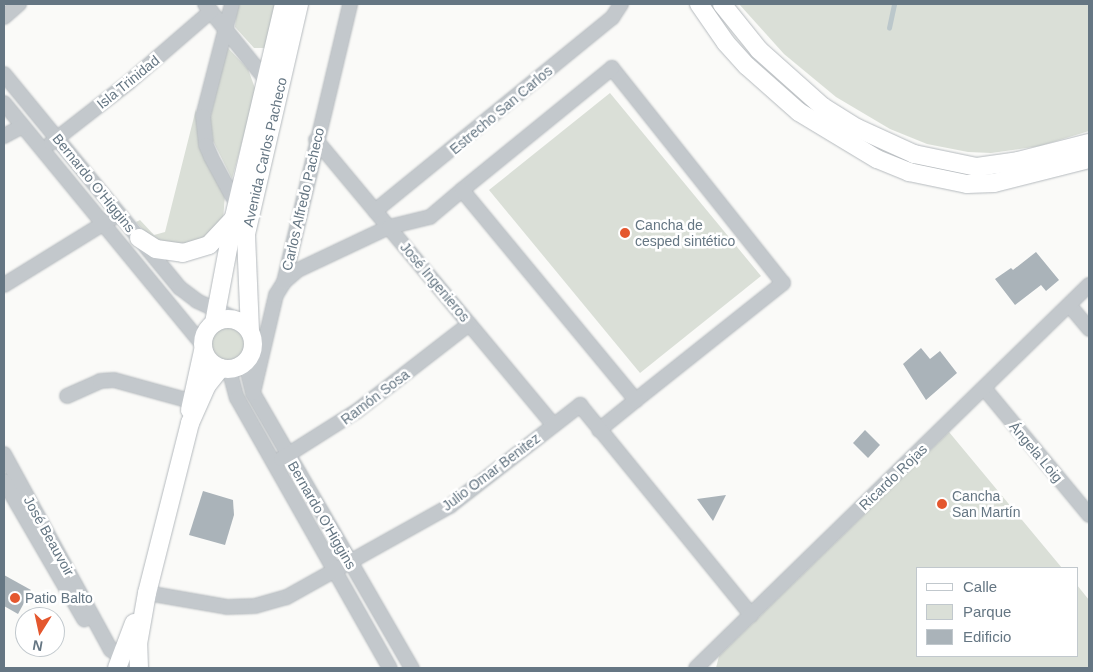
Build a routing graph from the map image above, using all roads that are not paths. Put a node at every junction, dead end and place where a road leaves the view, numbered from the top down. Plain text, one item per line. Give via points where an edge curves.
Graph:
1 (20, 4) edge
2 (232, 4) edge
3 (284, 4) edge
4 (300, 4) edge
5 (350, 4) edge
6 (621, 4) edge
7 (698, 4) edge
8 (722, 4) edge
9 (208, 7) edge
10 (4, 17) edge
11 (226, 30) junction
12 (4, 74) edge
13 (266, 80) junction
14 (6, 110) edge
15 (23, 126) junction
16 (4, 136) edge
17 (57, 138) junction
18 (316, 140) junction
19 (1089, 143) edge
20 (43, 150) junction
21 (1089, 159) edge
22 (462, 190) junction
23 (240, 196) junction
24 (375, 211) junction
25 (119, 214) junction
26 (234, 217) junction
27 (103, 226) junction
28 (389, 227) junction
29 (139, 238) junction
30 (284, 282) junction
31 (4, 285) edge
32 (1089, 285) edge
33 (1070, 306) junction
34 (214, 317) junction
35 (469, 324) junction
36 (268, 327) junction
37 (1089, 329) edge
38 (248, 339) junction
39 (203, 347) junction
40 (225, 369) junction
41 (984, 388) junction
42 (253, 393) junction
43 (67, 396) dead end
44 (190, 400) junction
45 (636, 400) junction
46 (190, 423) junction
47 (553, 424) junction
48 (599, 430) junction
49 (4, 454) edge
50 (288, 456) junction
51 (275, 462) junction
52 (4, 481) edge
53 (1089, 515) edge
54 (350, 564) junction
55 (336, 571) junction
56 (147, 593) junction
57 (751, 615) junction
58 (125, 666) edge
59 (699, 667) edge
60 (390, 668) edge
61 (412, 668) edge

1 - 10 street
2 - 11 street
3 - 13 main road, Avenida Carlos Pacheco
4 - 38 main road, Avenida Carlos Pacheco via 246,234
5 - 18 street, Carlos Alfredo Pacheco
6 - 24 street, Estrecho San Carlos via 612,18
7 - 21 main road via 747,66 799,112 877,158 909,172 967,184 994,183
8 - 19 main road via 759,50 823,107 857,128 914,154 977,167 1018,161
9 - 11 street
9 - 17 street, Isla Trinidad via 128,83
11 - 13 street
11 - 23 street via 203,116 209,151 232,196
12 - 17 street, Bernardo O'Higgins
13 - 23 main road, Avenida Carlos Pacheco
14 - 15 street, Bernardo O'Higgins
15 - 16 street
15 - 20 street, Bernardo O'Higgins
17 - 20 street, Isla Trinidad
17 - 25 street, Bernardo O'Higgins
18 - 24 street, José Ingenieros
18 - 30 street, Carlos Alfredo Pacheco
20 - 27 street, Bernardo O'Higgins
22 - 28 street via 430,217
22 - 45 street
22 - 45 street via 612,68 783,283
23 - 26 main road, Avenida Carlos Pacheco
24 - 28 street, José Ingenieros
25 - 27 street
25 - 29 street, Bernardo O'Higgins
26 - 29 main road via 209,245 183,253 156,249
26 - 34 main road, Avenida Carlos Pacheco
27 - 31 street
27 - 39 street, Bernardo O'Higgins
28 - 30 street via 298,270
28 - 35 street, José Ingenieros
29 - 34 street, Bernardo O'Higgins via 180,288
30 - 36 street, Carlos Alfredo Pacheco via 276,295
32 - 33 street, Ricardo Rojas
33 - 37 street
33 - 41 street, Ricardo Rojas
34 - 38 main road
34 - 39 main road, Avenida Carlos Pacheco
35 - 47 street, José Ingenieros
35 - 50 street, Ramón Sosa via 358,411
36 - 38 street
36 - 42 street, Carlos Alfredo Pacheco
38 - 40 main road, Avenida Carlos Pacheco via 245,363
38 - 42 street, Bernardo O'Higgins
39 - 40 main road via 208,359
39 - 44 main road, Avenida Carlos Pacheco
40 - 46 main road, Avenida Carlos Pacheco via 207,385
40 - 51 street, Bernardo O'Higgins via 237,398
41 - 53 street, Ángela Loig
41 - 57 street, Ricardo Rojas
42 - 50 street, Bernardo O'Higgins
43 - 44 street via 100,381 114,380
44 - 46 main road, Avenida Carlos Pacheco
45 - 48 street
46 - 56 main road, Avenida Carlos Pacheco
47 - 48 street, Julio Omar Benitez via 580,405
47 - 54 street, Julio Omar Benitez via 450,506
48 - 57 street
49 - 58 street, José Beauvoir via 111,650
50 - 51 street, Ramón Sosa
50 - 54 street, Bernardo O'Higgins
51 - 55 street, Bernardo O'Higgins
52 - 58 street, José Beauvoir
54 - 55 street, Julio Omar Benitez
54 - 61 street, Bernardo O'Higgins
55 - 56 street, Julio Omar Benitez via 287,597 255,606 227,608
55 - 60 street, Bernardo O'Higgins
56 - 58 main road
57 - 59 street, Ricardo Rojas

